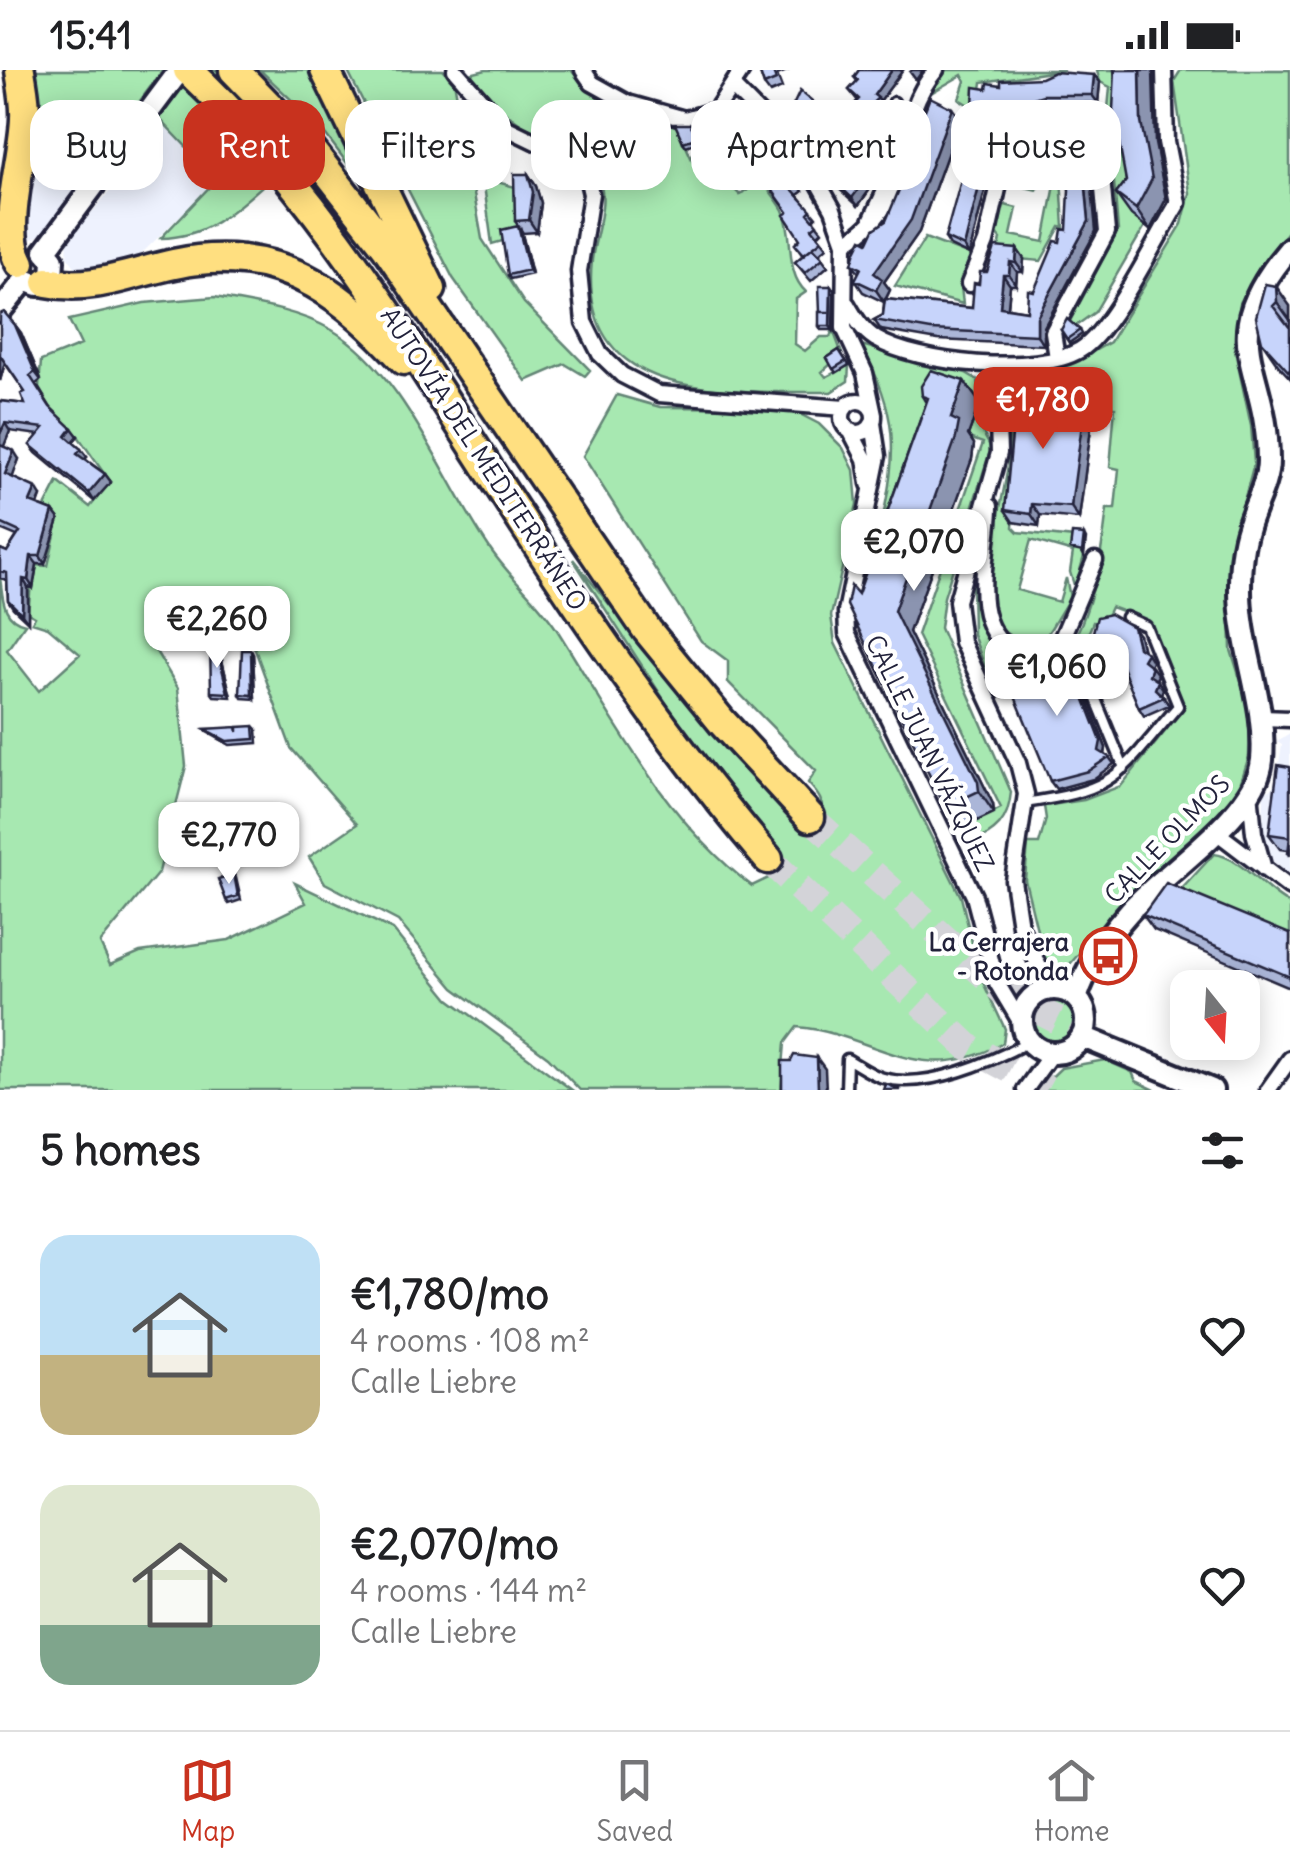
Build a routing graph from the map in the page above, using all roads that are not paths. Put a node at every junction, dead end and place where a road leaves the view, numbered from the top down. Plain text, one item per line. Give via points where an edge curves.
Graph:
1 (20, 70) edge
2 (180, 70) edge
3 (188, 70) edge
4 (325, 70) edge
5 (455, 70) edge
6 (583, 70) edge
7 (742, 70) edge
8 (936, 70) edge
9 (1164, 70) edge
10 (237, 73) edge
11 (734, 88) junction
12 (881, 190) edge
13 (871, 227) junction
14 (845, 243) junction
15 (1290, 248) edge
16 (34, 269) junction
17 (969, 284) edge
18 (847, 304) junction
19 (0, 311) edge
20 (1057, 358) junction
21 (858, 361) junction
22 (996, 364) junction
23 (476, 385) junction
24 (795, 404) junction
25 (448, 406) junction
26 (847, 406) junction
27 (874, 419) junction
28 (848, 429) junction
29 (990, 490) junction
30 (871, 495) junction
31 (1095, 560) dead end
32 (1126, 617) dead end
33 (1094, 656) dead end
34 (1262, 718) junction
35 (1290, 719) edge
36 (1124, 768) junction
37 (1250, 791) junction
38 (1024, 802) junction
39 (810, 817) tunnel mouth
40 (1215, 832) junction
41 (768, 859) tunnel mouth
42 (1264, 870) junction
43 (1290, 888) edge
44 (1049, 988) junction
45 (1077, 996) junction
46 (1025, 1032) junction
47 (1083, 1037) junction
48 (1051, 1054) junction
49 (1290, 1059) edge
50 (846, 1090) edge
51 (1025, 1090) edge
52 (1212, 1090) edge
53 (1268, 1090) edge

1 - 16 highway via 26,120 2,218 8,246
2 - 16 street
3 - 25 highway, AUTOVÍA DEL MEDITERRÁNEO via 280,163 366,276
4 - 23 highway
5 - 24 street via 505,127 575,161 587,177 591,194 579,271 584,322 600,354 622,376 659,394
6 - 11 street via 607,93 685,118 716,110
7 - 11 street
8 - 13 street via 916,96 894,192
9 - 20 street via 1166,142 1178,202 1100,332 1080,350
10 - 23 highway, AUTOVÍA DEL MEDITERRÁNEO via 306,144 388,248
11 - 14 street via 806,161
12 - 13 lane
13 - 14 street
14 - 18 street, CALLE JUAN VÁZQUEZ
15 - 34 street, CALLE OLMOS via 1262,280 1249,312 1246,348 1267,434 1268,468 1246,532 1240,586 1242,642
16 - 19 street
16 - 25 highway via 62,285 126,279 198,260 255,263 303,276 354,306
17 - 20 street via 986,242 1011,132 1021,120 1096,113 1107,232 1053,332
18 - 21 street, CALLE JUAN VÁZQUEZ via 844,328
18 - 22 street via 877,340 912,353
20 - 22 street
21 - 26 street, CALLE JUAN VÁZQUEZ via 858,384
21 - 27 street, CALLE JUAN VÁZQUEZ
22 - 29 street via 999,453
23 - 39 highway, AUTOVÍA DEL MEDITERRÁNEO via 647,630
24 - 26 street
24 - 28 street
25 - 41 highway, AUTOVÍA DEL MEDITERRÁNEO via 672,742
26 - 27 street via 865,403
26 - 28 street, CALLE JUAN VÁZQUEZ
27 - 28 street via 866,431
27 - 30 street, CALLE JUAN VÁZQUEZ via 878,456
28 - 30 street, CALLE JUAN VÁZQUEZ via 865,458
29 - 31 street via 982,600 988,624 1018,655 1058,647
29 - 38 street via 957,601 962,642 1018,763
30 - 46 street, CALLE JUAN VÁZQUEZ via 846,612 848,633 974,896 997,983
32 - 36 lane via 1146,626 1178,706
33 - 36 lane via 1084,670
34 - 35 street
34 - 37 street, CALLE OLMOS via 1262,765
36 - 38 lane via 1112,782 1084,794
37 - 40 street, CALLE OLMOS
37 - 42 street
38 - 44 street via 1013,880 1020,926
40 - 42 street
40 - 45 street, CALLE OLMOS via 1129,911 1085,972
42 - 43 street
44 - 45 street
44 - 46 street via 1024,1007
45 - 47 street via 1087,1016
46 - 48 street
46 - 50 lane via 990,1062 953,1074 882,1078 847,1059
47 - 48 street via 1070,1050
47 - 52 street
48 - 51 street
49 - 53 street

